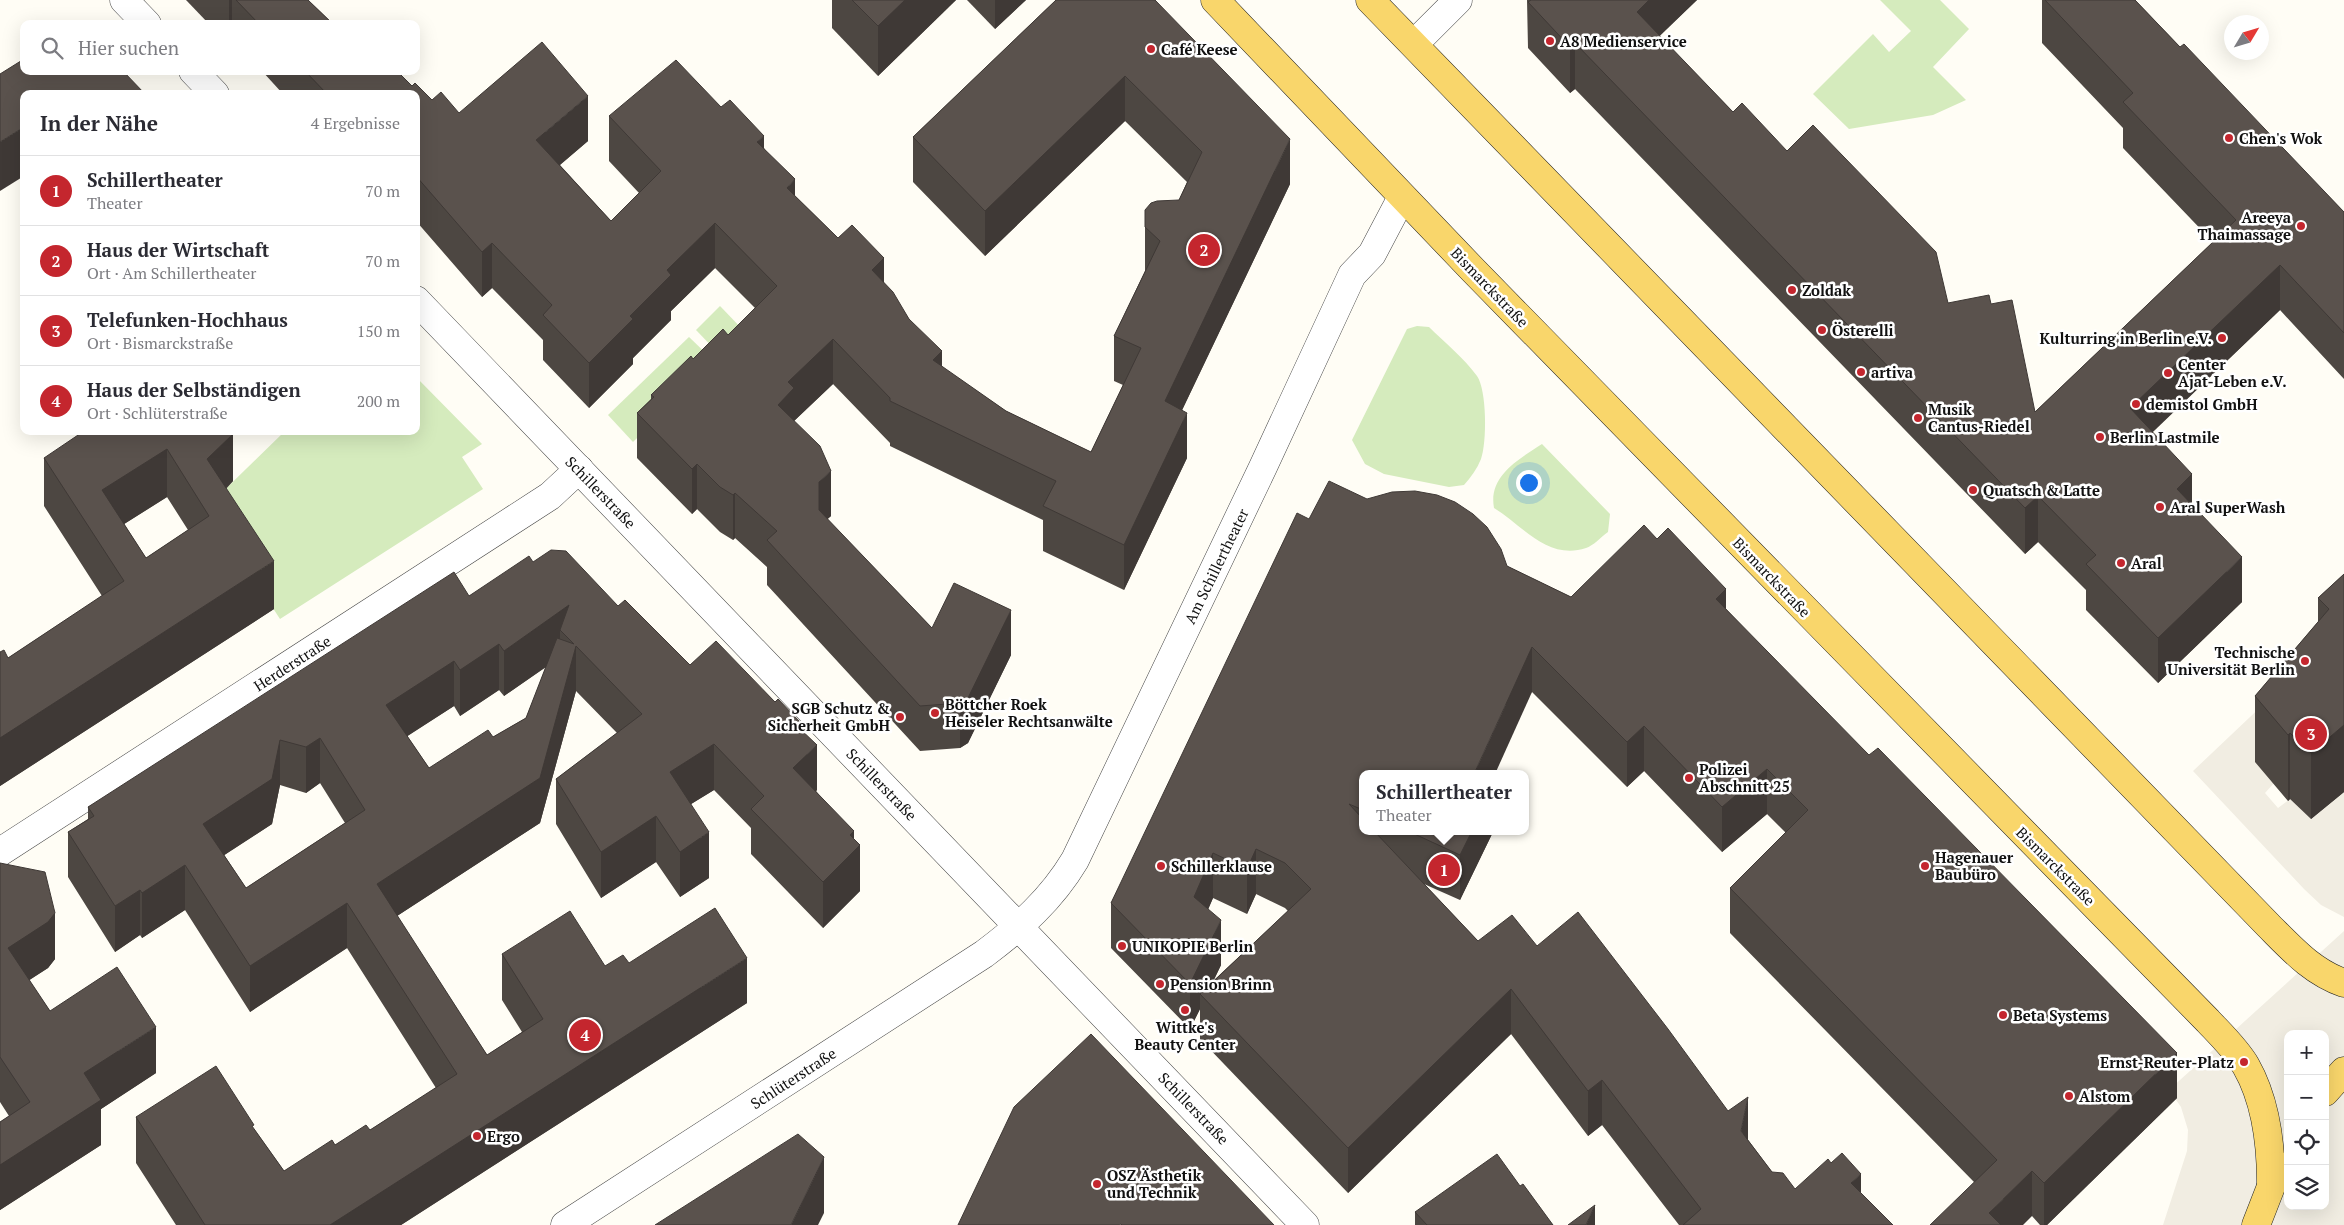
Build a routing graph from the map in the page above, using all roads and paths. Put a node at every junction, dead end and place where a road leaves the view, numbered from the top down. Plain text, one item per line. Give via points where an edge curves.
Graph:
1 (124, 0) edge
2 (1215, 0) edge
3 (1370, 0) edge
4 (1458, 0) edge
5 (143, 20) edge
6 (1414, 44) junction
7 (197, 75) edge
8 (211, 90) edge
9 (1402, 197) junction
10 (420, 304) edge
11 (579, 469) junction
12 (0, 852) edge
13 (1019, 927) junction
14 (2344, 983) edge
15 (2344, 1071) edge
16 (2329, 1088) edge
17 (2284, 1154) edge
18 (2271, 1183) junction
19 (565, 1225) edge
20 (1306, 1225) edge
21 (2256, 1225) edge

1 - 5 street
2 - 9 main road, Bismarckstraße
3 - 6 main road
4 - 6 street
6 - 14 main road via 2268,925 2313,968
7 - 8 street
9 - 13 street, Am Schillertheater via 1372,254 1352,275 1075,860 1061,883
9 - 18 main road, Bismarckstraße via 2199,1010 2246,1066 2261,1102 2268,1138
10 - 11 street, Schillerstraße
11 - 12 street, Herderstraße via 550,496
11 - 13 street, Schillerstraße
13 - 19 street, Schlüterstraße via 984,954
13 - 20 street, Schillerstraße
15 - 16 main road
17 - 18 main road
18 - 21 main road

